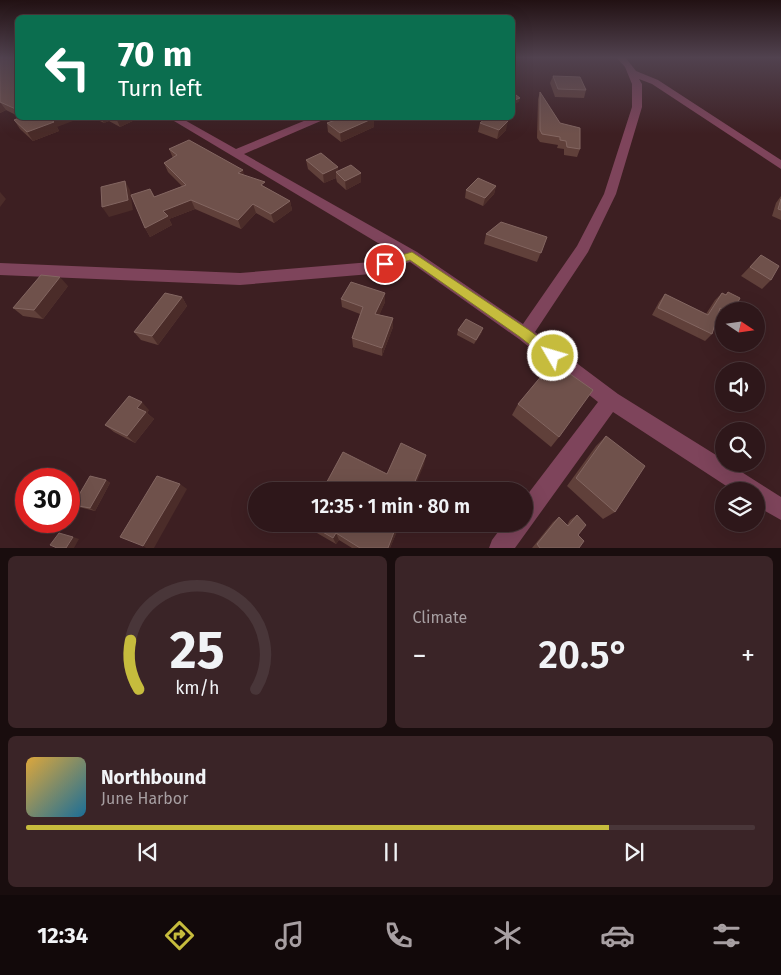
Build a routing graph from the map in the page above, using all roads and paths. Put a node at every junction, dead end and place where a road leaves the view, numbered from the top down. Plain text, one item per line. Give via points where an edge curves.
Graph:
1 (636, 83) edge
2 (656, 83) edge
3 (178, 120) edge
4 (314, 120) edge
5 (236, 153) junction
6 (781, 165) edge
7 (412, 256) junction
8 (0, 270) edge
9 (525, 334) junction
10 (611, 400) junction
11 (739, 482) edge
12 (765, 499) edge
13 (533, 505) edge
14 (781, 509) edge
15 (512, 532) edge
16 (500, 548) edge

1 - 9 street via 637,108 610,194 583,248
2 - 6 street
3 - 5 street
4 - 5 street
5 - 7 street
7 - 8 street via 371,268 240,279
7 - 9 street
9 - 10 street
10 - 11 street
10 - 13 street
12 - 14 street
15 - 16 street

